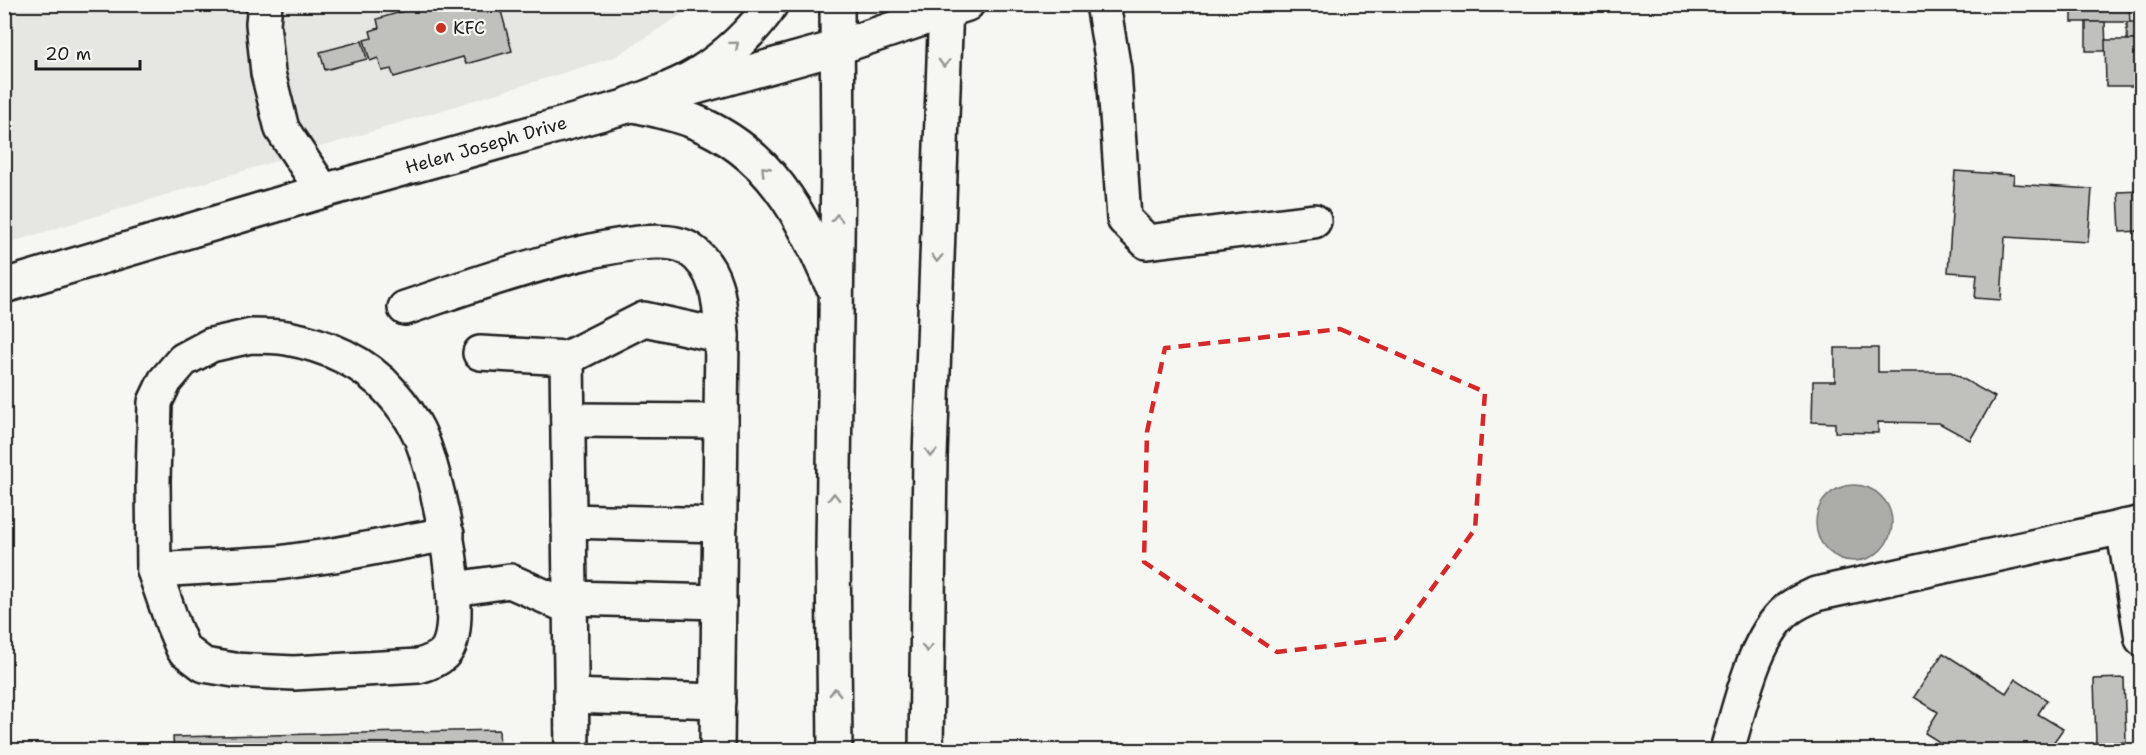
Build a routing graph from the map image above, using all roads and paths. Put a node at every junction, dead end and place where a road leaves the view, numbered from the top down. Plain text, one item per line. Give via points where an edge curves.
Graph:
1 (266, 4) edge
2 (771, 4) edge
3 (837, 4) edge
4 (1103, 4) edge
5 (953, 7) edge
6 (836, 48) junction
7 (630, 104) junction
8 (323, 191) junction
9 (1314, 221) dead end
10 (4, 286) edge
11 (835, 293) junction
12 (405, 308) dead end
13 (722, 336) junction
14 (480, 354) dead end
15 (567, 358) junction
16 (568, 420) junction
17 (721, 422) junction
18 (569, 521) junction
19 (720, 525) junction
20 (2132, 525) edge
21 (447, 534) junction
22 (154, 570) junction
23 (453, 589) junction
24 (719, 602) junction
25 (570, 603) junction
26 (2142, 639) edge
27 (571, 696) junction
28 (718, 701) junction
29 (572, 750) edge
30 (717, 750) edge
31 (835, 750) edge
32 (926, 750) edge
33 (1726, 750) edge

1 - 8 main road via 263,23 268,73 282,129
7 -> 2 main road via 698,75 740,41
3 - 6 main road
4 - 9 main road via 1114,70 1124,219 1147,242
5 - 6 main road, Helen Joseph Drive
5 -> 32 main road via 930,458
6 - 7 main road, Helen Joseph Drive
11 -> 6 main road
7 - 8 main road, Helen Joseph Drive
11 -> 7 main road via 795,207 766,169 731,141 692,121
8 - 10 main road, Helen Joseph Drive
31 -> 11 main road
12 - 13 main road via 560,258 666,242 688,248 713,277
13 - 15 main road via 644,319
13 - 17 main road
14 - 15 main road
15 - 16 main road
16 - 17 main road
16 - 18 main road
17 - 19 main road
18 - 19 main road
18 - 25 main road
19 - 24 main road
20 - 26 main road
20 - 33 main road via 1816,594 1788,608 1769,629 1756,656
21 - 22 main road via 278,563
21 - 22 main road via 417,430 391,392 367,370 332,350 286,338 251,336 211,345 183,360 165,381 155,402
21 - 23 main road
22 - 23 main road via 183,649 204,665 234,670 294,673 418,666 435,661 447,649 454,633
23 - 25 main road via 510,581
24 - 25 main road
24 - 28 main road
25 - 27 main road
27 - 28 main road
27 - 29 main road
28 - 30 main road

